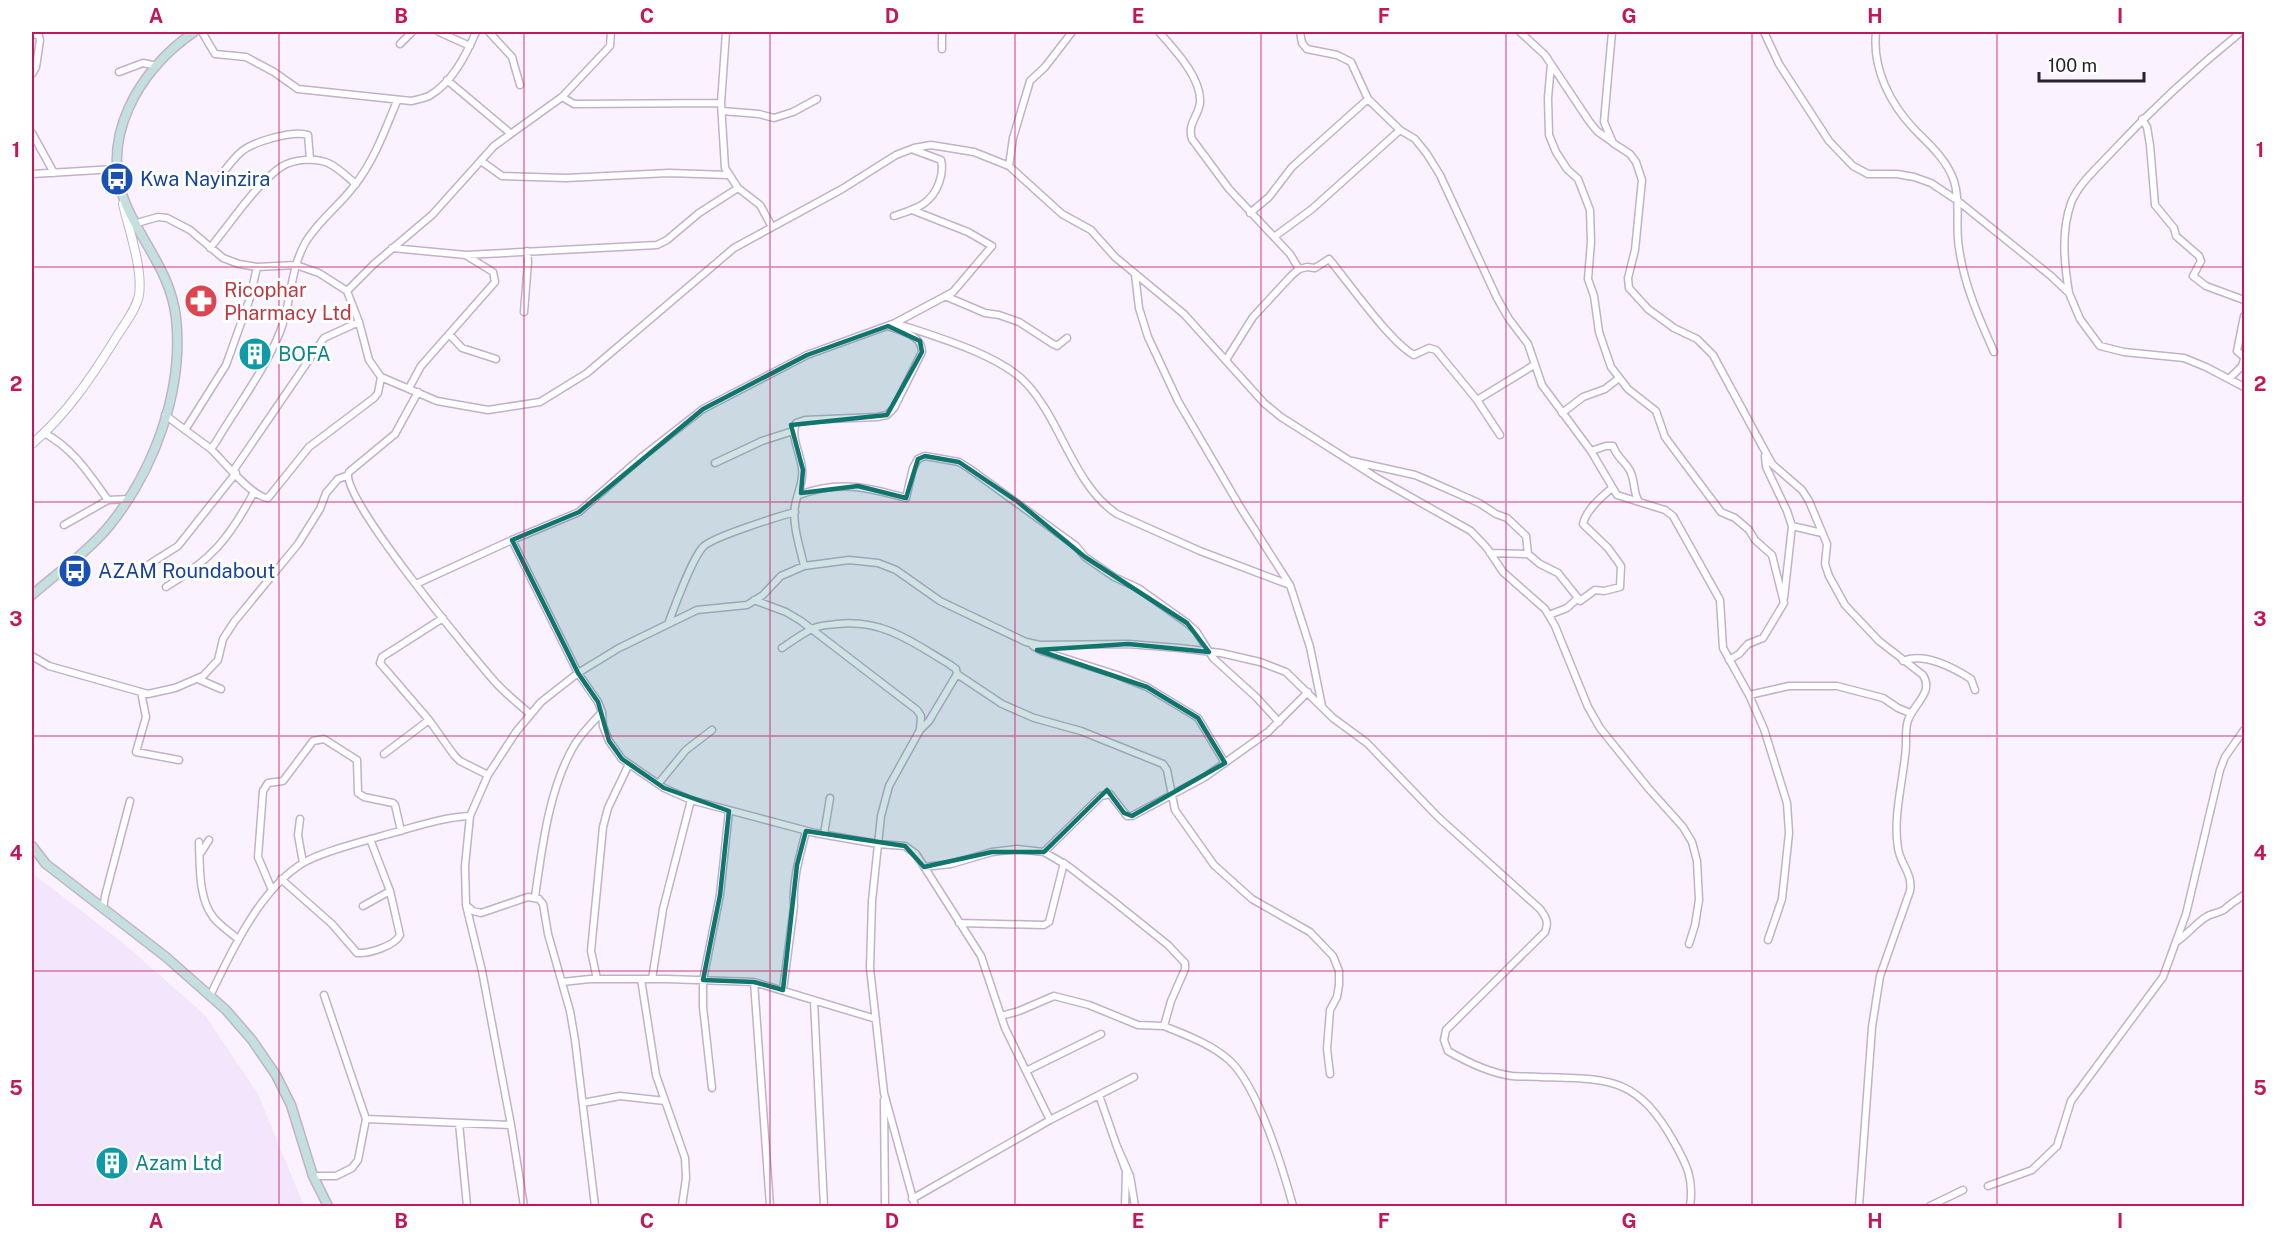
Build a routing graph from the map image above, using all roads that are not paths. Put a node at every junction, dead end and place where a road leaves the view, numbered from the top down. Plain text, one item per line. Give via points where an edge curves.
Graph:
1 (192, 32) edge
2 (202, 32) edge
3 (412, 32) edge
4 (439, 32) edge
5 (476, 32) edge
6 (489, 32) edge
7 (611, 32) edge
8 (726, 32) edge
9 (942, 32) edge
10 (1072, 32) edge
11 (1159, 32) edge
12 (1300, 32) edge
13 (1520, 32) edge
14 (1612, 32) edge
15 (1764, 32) edge
16 (1876, 32) edge
17 (2241, 32) edge
18 (32, 33) edge
19 (400, 44) dead end
20 (470, 46) junction
21 (942, 50) dead end
22 (1551, 64) junction
23 (157, 66) junction
24 (118, 72) dead end
25 (32, 74) edge
26 (447, 80) junction
27 (520, 85) dead end
28 (562, 97) junction
29 (817, 99) dead end
30 (1368, 99) junction
31 (397, 101) junction
32 (721, 102) junction
33 (722, 111) junction
34 (2142, 119) junction
35 (1400, 130) junction
36 (510, 133) junction
37 (32, 134) edge
38 (1613, 143) junction
39 (911, 149) junction
40 (310, 159) junction
41 (481, 161) junction
42 (1009, 166) junction
43 (115, 169) junction
44 (54, 173) junction
45 (32, 174) edge
46 (221, 175) dead end
47 (728, 176) junction
48 (356, 184) junction
49 (738, 188) junction
50 (120, 191) junction
51 (1958, 201) junction
52 (912, 210) junction
53 (1250, 213) junction
54 (894, 216) dead end
55 (136, 224) junction
56 (772, 227) junction
57 (1274, 237) junction
58 (210, 248) junction
59 (392, 248) junction
60 (527, 251) junction
61 (466, 255) junction
62 (296, 265) junction
63 (257, 267) junction
64 (1299, 269) junction
65 (1135, 274) junction
66 (347, 291) junction
67 (2069, 293) junction
68 (945, 296) junction
69 (2244, 300) edge
70 (524, 312) dead end
71 (2244, 316) edge
72 (359, 322) junction
73 (891, 324) junction
74 (448, 334) junction
75 (1067, 339) dead end
76 (1994, 352) dead end
77 (2244, 358) edge
78 (496, 359) dead end
79 (1226, 360) junction
80 (1534, 365) junction
81 (381, 377) junction
82 (1619, 378) junction
83 (2229, 379) junction
84 (2244, 387) edge
85 (409, 388) junction
86 (418, 393) junction
87 (1477, 400) junction
88 (1562, 413) junction
89 (165, 415) junction
90 (185, 430) junction
91 (793, 431) junction
92 (44, 433) junction
93 (1500, 435) dead end
94 (32, 444) edge
95 (211, 448) junction
96 (1591, 451) junction
97 (1765, 452) junction
98 (1346, 459) junction
99 (716, 463) dead end
100 (234, 472) junction
101 (346, 476) junction
102 (1612, 488) junction
103 (254, 492) junction
104 (799, 495) junction
105 (130, 498) junction
106 (108, 500) junction
107 (1638, 501) junction
108 (795, 512) junction
109 (64, 525) dead end
110 (1792, 526) junction
111 (1822, 533) junction
112 (512, 540) junction
113 (1490, 553) junction
114 (1528, 554) junction
115 (804, 566) junction
116 (137, 572) dead end
117 (416, 584) junction
118 (1290, 585) junction
119 (166, 587) dead end
120 (32, 597) edge
121 (1578, 598) junction
122 (754, 600) junction
123 (1784, 603) junction
124 (1549, 615) junction
125 (443, 618) junction
126 (668, 624) junction
127 (813, 629) junction
128 (1029, 643) junction
129 (782, 648) dead end
130 (1209, 652) junction
131 (32, 656) edge
132 (1729, 660) junction
133 (1903, 661) junction
134 (578, 673) junction
135 (957, 674) junction
136 (198, 679) junction
137 (221, 689) dead end
138 (1975, 690) dead end
139 (141, 692) junction
140 (1308, 692) junction
141 (1749, 695) junction
142 (1322, 706) junction
143 (602, 712) junction
144 (1910, 713) junction
145 (530, 714) junction
146 (429, 720) junction
147 (1279, 722) junction
148 (712, 730) dead end
149 (920, 730) junction
150 (2244, 730) edge
151 (384, 754) dead end
152 (179, 760) dead end
153 (1226, 762) junction
154 (629, 764) junction
155 (488, 776) junction
156 (658, 784) junction
157 (1171, 795) junction
158 (830, 798) dead end
159 (691, 800) junction
160 (130, 801) dead end
161 (729, 811) junction
162 (470, 816) junction
163 (300, 819) dead end
164 (401, 831) junction
165 (806, 831) junction
166 (824, 834) junction
167 (370, 839) junction
168 (210, 840) dead end
169 (199, 842) dead end
170 (878, 844) junction
171 (32, 846) edge
172 (1044, 852) junction
173 (200, 855) junction
174 (303, 863) junction
175 (1064, 863) junction
176 (924, 867) junction
177 (281, 879) junction
178 (272, 890) junction
179 (390, 891) junction
180 (2244, 896) edge
181 (534, 897) junction
182 (466, 905) junction
183 (363, 906) dead end
184 (103, 910) junction
185 (959, 923) junction
186 (238, 939) junction
187 (1768, 940) dead end
188 (2176, 942) junction
189 (1689, 944) dead end
190 (597, 979) junction
191 (640, 979) junction
192 (652, 979) junction
193 (703, 980) junction
194 (562, 982) junction
195 (754, 982) junction
196 (783, 990) junction
197 (324, 995) dead end
198 (210, 996) junction
199 (814, 1001) junction
200 (1002, 1016) junction
201 (876, 1019) junction
202 (1164, 1026) junction
203 (1101, 1034) dead end
204 (1026, 1071) junction
205 (1330, 1074) dead end
206 (1134, 1077) dead end
207 (712, 1088) dead end
208 (884, 1093) junction
209 (1099, 1095) junction
210 (665, 1101) junction
211 (583, 1103) junction
212 (366, 1119) junction
213 (1050, 1120) junction
214 (459, 1124) junction
215 (511, 1125) junction
216 (1116, 1144) junction
217 (313, 1176) junction
218 (1988, 1186) dead end
219 (1963, 1190) dead end
220 (912, 1199) junction
221 (328, 1206) edge
222 (467, 1206) edge
223 (524, 1206) edge
224 (594, 1206) edge
225 (682, 1206) edge
226 (770, 1206) edge
227 (824, 1206) edge
228 (885, 1206) edge
229 (915, 1206) edge
230 (1125, 1206) edge
231 (1135, 1206) edge
232 (1293, 1206) edge
233 (1690, 1206) edge
234 (1859, 1206) edge
235 (1930, 1206) edge

1 - 23 main road
2 - 31 street via 215,54 246,57 298,89
3 - 19 street
4 - 20 street
5 - 20 street
6 - 27 street via 512,57
7 - 28 street via 610,46
8 - 32 street
9 - 21 street
10 - 42 street via 1030,81
11 - 53 street via 1187,65 1198,92 1200,104 1189,132 1192,139
12 - 30 street via 1307,49 1351,62
13 - 22 street
14 - 38 street via 1604,122
15 - 51 street via 1779,64 1829,141 1852,166 1868,174 1914,177
16 - 51 street via 1877,63 1885,86 1900,112 1946,164
17 - 34 street
18 - 25 street via 40,40
20 - 26 street
22 - 38 street via 1593,126
22 - 82 street via 1549,135 1586,196 1591,242 1588,279 1601,340
23 - 24 street via 143,63
23 - 43 main road via 144,81 124,120 116,143
26 - 31 street via 429,96
26 - 36 street
28 - 32 street via 574,104
28 - 36 street
29 - 33 street via 774,118
30 - 35 street
30 - 53 street via 1292,167 1269,197
31 - 48 street via 378,148
32 - 33 street
33 - 47 street
34 - 67 street via 2087,178 2072,200 2064,237
34 - 69 street via 2150,145 2155,205 2176,236 2199,256 2201,261 2193,276 2206,286
35 - 57 street via 1312,210
35 - 80 street via 1415,139 1440,175 1497,298 1528,344
36 - 41 street
37 - 44 street
38 - 97 street via 1630,154 1642,180 1629,288 1648,309 1697,339 1713,355
39 - 42 street via 931,145 974,152
39 - 52 street via 937,156 943,165 931,199
39 - 56 street
40 - 46 street via 308,135 296,134 248,147
40 - 48 street via 329,163
40 - 58 street via 282,166
41 - 47 street via 502,176
41 - 59 street via 432,215
42 - 65 street via 1062,214 1091,230
43 - 44 street
43 - 50 main road
44 - 45 street
47 - 49 street
48 - 62 street via 313,232
49 - 56 street via 760,205
49 - 60 street via 657,245
50 - 55 main road
50 - 92 street via 137,263 136,306 67,410
51 - 67 street
51 - 76 street via 1962,271
52 - 54 street
52 - 68 street via 992,246 953,292
53 - 57 street
55 - 58 street via 166,218 190,230
55 - 89 main road via 167,283 176,318 176,363
56 - 86 street via 734,248 587,373 540,402 488,410 437,401
57 - 64 street
58 - 63 street via 223,258
59 - 61 street
59 - 66 street
60 - 61 street
60 - 70 street
61 - 74 street via 493,272 495,282
62 - 63 street
62 - 66 street via 319,273
62 - 95 street via 280,333
63 - 90 street via 226,365
64 - 79 street via 1253,317
64 - 87 street via 1315,268 1329,259 1408,352 1414,355 1429,348 1436,350
65 - 79 street via 1184,314
65 - 118 street via 1148,337 1179,401
66 - 72 street
67 - 83 street via 2080,319 2100,345 2124,352 2184,358
68 - 73 street
68 - 75 street via 1018,322 1057,346
71 - 77 street via 2237,351
72 - 81 street via 369,360
72 - 100 street via 324,338
73 - 91 street via 922,346 894,408 877,417 805,420 796,423
73 - 112 street via 807,355 703,410 579,512
73 - 118 street via 976,353 1024,381 1088,483 1117,514
74 - 78 street via 462,348
74 - 85 street via 421,366
77 - 83 street via 2242,366
79 - 98 street via 1264,403
80 - 87 street
80 - 88 street via 1542,385
81 - 85 street
81 - 103 street via 374,398 309,447 271,496 264,499
82 - 88 street
82 - 123 street via 1656,411 1665,437 1721,512 1735,518 1772,555
83 - 84 street
85 - 86 street
86 - 101 street via 395,434
87 - 93 street
88 - 96 street
89 - 90 street
89 - 105 main road
90 - 95 street
91 - 99 street
91 - 104 street via 803,470
92 - 94 street
92 - 106 street via 74,454
95 - 100 street
96 - 102 street
96 - 107 street via 1613,446 1630,470
97 - 110 street via 1766,467
97 - 111 street via 1772,464 1802,490
98 - 113 street via 1460,523
98 - 114 street via 1415,475 1479,503 1507,518 1526,536
100 - 103 street
100 - 116 street via 178,546
101 - 117 street via 377,535
101 - 136 street via 326,493 298,544 226,633 215,666
102 - 107 street via 1622,498
102 - 121 street via 1595,503 1583,524 1621,567 1620,587 1595,590 1580,601
103 - 119 street via 222,544 203,563
104 - 108 street
104 - 130 street via 823,488 858,486 906,498 918,459 925,456 959,462 1027,508 1085,557 1187,623
105 - 106 street
105 - 120 main road via 109,526
106 - 109 street
107 - 132 street via 1665,510 1680,526 1720,600 1723,648
108 - 115 street
108 - 126 street via 704,546
110 - 111 street
110 - 123 street
111 - 133 street via 1827,544 1829,576 1845,605
112 - 117 street
112 - 134 street
113 - 114 street
113 - 124 street via 1503,572
114 - 121 street via 1558,573
115 - 122 street via 781,576
115 - 128 street via 849,560 878,563 896,570 940,601
117 - 125 street
118 - 142 street via 1310,647
121 - 124 street via 1567,608
122 - 126 street via 697,610
122 - 127 street via 786,612
123 - 132 street via 1763,638 1748,644
124 - 189 street via 1600,728 1692,842 1700,880
125 - 145 street via 497,684
125 - 146 street via 380,660
126 - 134 street
127 - 129 street
127 - 135 street via 855,623 884,628 950,664
127 - 149 street via 917,710 921,716
128 - 130 street via 1128,644
128 - 153 street via 1147,687 1198,718
130 - 140 street via 1279,669
130 - 147 street
131 - 139 street via 49,666
132 - 141 street
133 - 138 street via 1917,657 1948,666 1971,679
133 - 144 street via 1923,675 1927,687
134 - 143 street
134 - 145 street
135 - 149 street
135 - 157 street via 1002,704 1034,718 1081,731 1163,764
136 - 137 street
136 - 139 street via 164,691
139 - 152 street via 146,717 135,754
140 - 142 street
140 - 147 street
141 - 144 street via 1789,686 1837,686 1883,698
141 - 187 street via 1787,804 1789,833 1782,899
142 - 233 street via 1367,743 1438,817 1540,909 1548,924 1545,932 1446,1030 1444,1041 1448,1051 1475,1065 1512,1076 1593,1079 1618,1084 1644,1098 1660,1117 1685,1161 1691,1176
143 - 154 street via 609,741
143 - 181 street via 576,742 566,761 545,826
144 - 234 street via 1898,848 1912,881 1880,976 1872,1027
145 - 155 street
146 - 151 street
146 - 155 street via 460,761
147 - 153 street
148 - 156 street via 686,750
149 - 170 street via 889,786 880,816
150 - 188 street via 2220,770
153 - 157 street
154 - 156 street
154 - 190 street via 603,827 591,951
155 - 162 street
156 - 159 street
157 - 172 street via 1127,816 1105,794
157 - 205 street via 1175,810 1214,865 1252,899 1310,932 1333,956 1339,985 1330,1010
158 - 166 street
159 - 161 street
159 - 192 street via 663,909
160 - 184 street
161 - 165 street
161 - 193 street via 720,896
162 - 164 street
162 - 182 street
163 - 174 street via 298,835
164 - 167 street
164 - 178 street via 393,803 359,795 357,760 324,739 313,741 283,781 268,783 264,791 258,857
165 - 166 street
165 - 196 street via 797,866
166 - 170 street
167 - 174 street
167 - 179 street
168 - 173 street
169 - 173 street
170 - 176 street via 905,846
170 - 201 street via 870,957
171 - 184 main road via 46,864
172 - 175 street
172 - 176 street via 1001,851
173 - 186 street via 200,879 212,915
174 - 177 street
175 - 185 street via 1052,913 1044,925
175 - 202 street via 1168,945 1185,963
176 - 185 street
177 - 178 street
177 - 179 street via 332,924 357,953 399,939
178 - 186 street
179 - 183 street
180 - 188 street via 2207,916
181 - 182 street via 481,912
181 - 194 street via 543,904
182 - 215 street
184 - 198 main road
185 - 200 street via 981,956
186 - 198 street
188 - 218 street via 2163,977 2071,1101 2056,1146 2032,1170
190 - 191 street
190 - 194 street
191 - 192 street
191 - 210 street via 654,1065
192 - 193 street
193 - 195 street
193 - 207 street
194 - 211 street
195 - 196 street
195 - 226 street
196 - 199 street
197 - 212 street
198 - 217 main road via 252,1040 276,1075 291,1105
199 - 201 street
199 - 227 street
200 - 202 street via 1054,996 1138,1025
200 - 204 street
201 - 208 street
202 - 232 street via 1220,1054 1243,1076 1282,1165
203 - 204 street
204 - 213 street
206 - 209 street
208 - 220 street
208 - 228 street
209 - 213 street
209 - 216 street
210 - 211 street via 620,1096
210 - 225 street via 685,1158
211 - 224 street
212 - 214 street
212 - 217 street via 358,1160 352,1168 336,1176
213 - 220 street
214 - 215 street
214 - 222 street
215 - 223 street
216 - 230 street via 1125,1171
216 - 231 street via 1130,1176
217 - 221 main road
219 - 235 street
220 - 229 street

